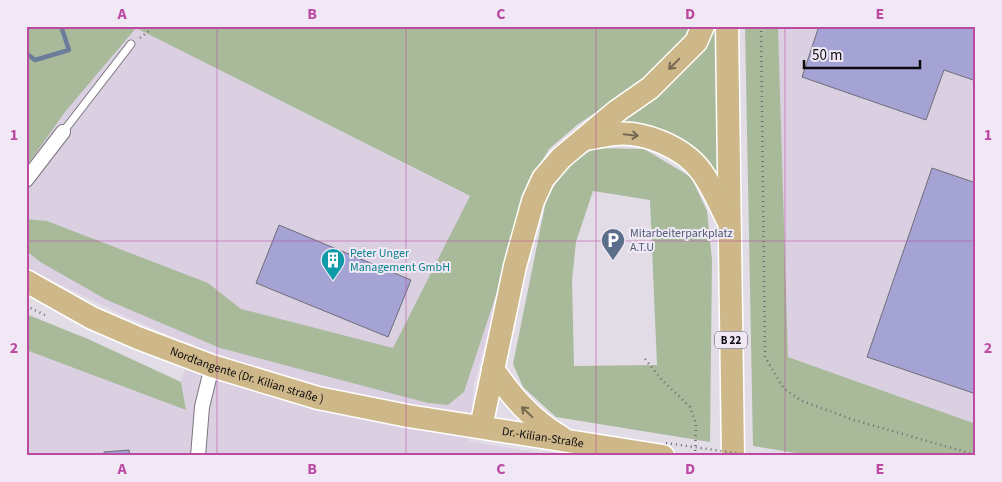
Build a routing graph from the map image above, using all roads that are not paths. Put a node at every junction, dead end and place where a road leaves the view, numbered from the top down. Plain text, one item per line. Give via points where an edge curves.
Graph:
1 (703, 26) edge
2 (727, 26) edge
3 (131, 44) road end
4 (63, 132) joint
5 (583, 140) junction
6 (26, 180) edge
7 (729, 224) junction
8 (26, 282) edge
9 (212, 366) junction
10 (493, 369) junction
11 (481, 427) junction
12 (566, 440) junction
13 (662, 447) edge
14 (198, 456) edge
15 (733, 456) edge

1 -> 5 main road via 696,42 650,88
2 - 7 main road, B 22
3 - 4 lane
4 - 6 street
5 -> 7 main road via 616,134 650,137 676,149 700,170 717,196
5 - 10 main road via 543,179 533,201
7 - 15 main road, B 22
8 - 9 main road, Nordtangente (Dr. Kilian straße ) via 92,318
9 - 11 main road, Nordtangente (Dr. Kilian straße ) via 318,398
9 - 14 street via 202,407
10 - 11 main road
12 -> 10 main road via 547,429 521,406
11 - 12 main road, Dr.-Kilian-Straße
12 - 13 main road, Dr.-Kilian-Straße

